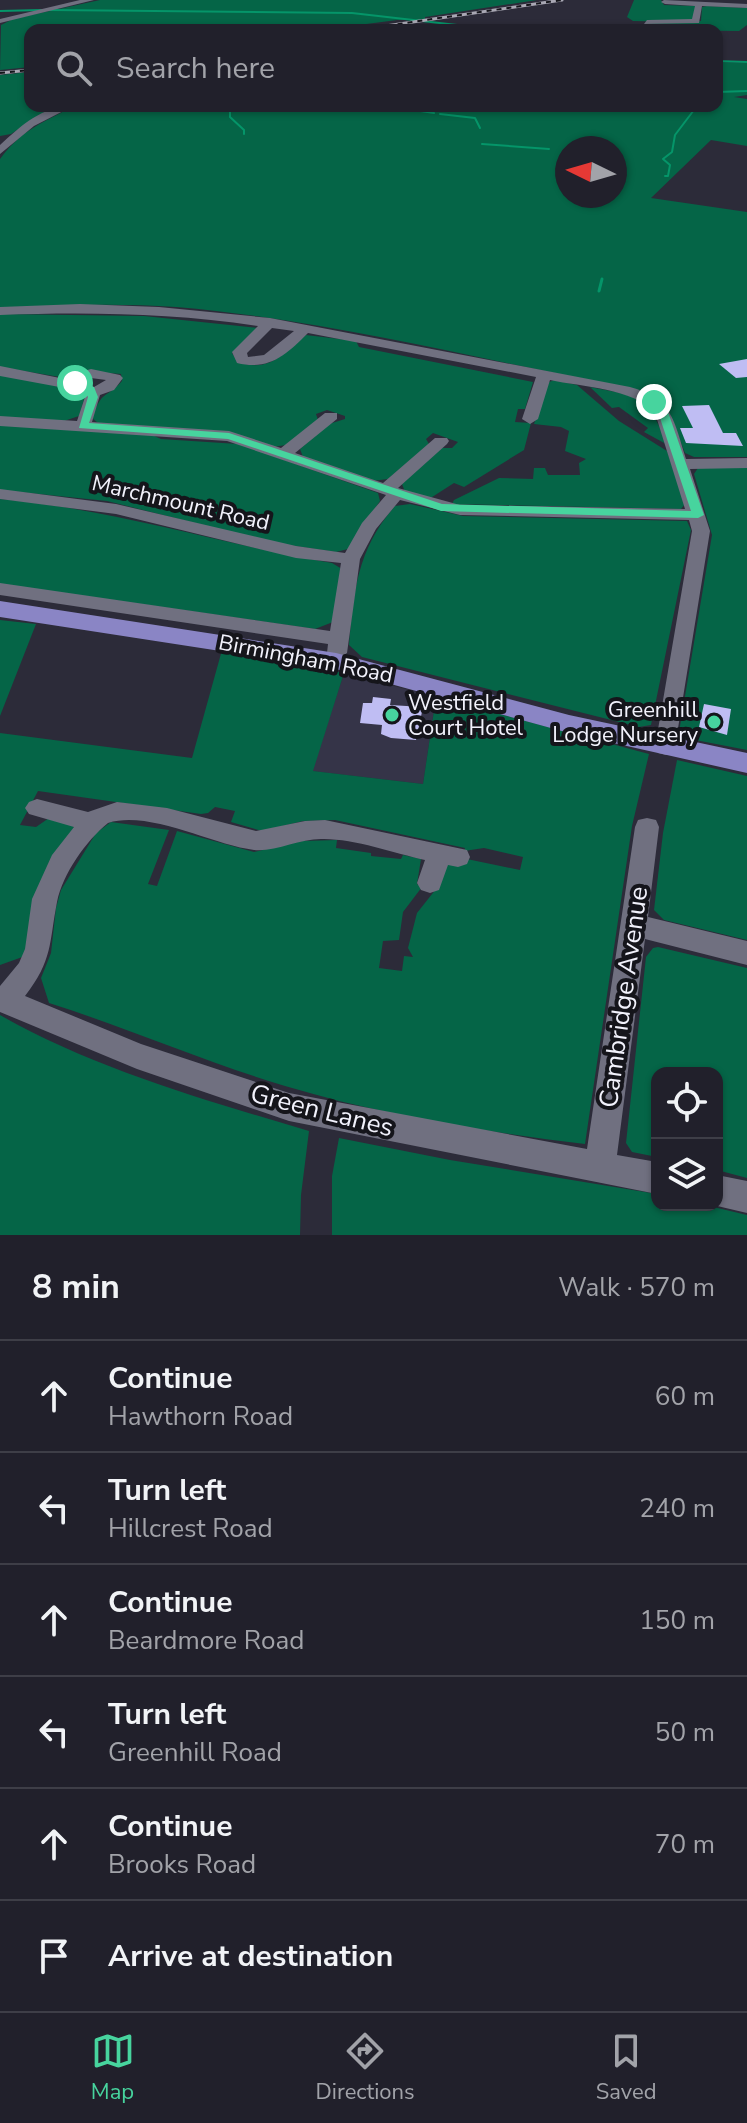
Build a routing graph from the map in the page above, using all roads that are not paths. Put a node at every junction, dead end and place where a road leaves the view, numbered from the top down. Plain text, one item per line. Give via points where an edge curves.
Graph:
1 (90, 0) edge
2 (665, 2) edge
3 (699, 4) junction
4 (747, 6) edge
5 (0, 21) edge
6 (647, 22) dead end
7 (47, 112) edge
8 (5, 140) edge
9 (0, 151) edge
10 (0, 311) edge
11 (270, 322) junction
12 (305, 328) junction
13 (0, 371) edge
14 (544, 375) junction
15 (63, 380) junction
16 (92, 393) junction
17 (331, 416) dead end
18 (530, 419) dead end
19 (0, 421) edge
20 (83, 426) junction
21 (442, 441) dead end
22 (284, 454) junction
23 (747, 463) edge
24 (680, 464) junction
25 (391, 492) junction
26 (0, 494) edge
27 (698, 515) junction
28 (351, 559) junction
29 (0, 589) edge
30 (0, 609) edge
31 (337, 650) junction
32 (666, 747) junction
33 (747, 763) edge
34 (37, 808) dead end
35 (91, 823) junction
36 (647, 827) dead end
37 (430, 883) dead end
38 (634, 925) junction
39 (747, 953) edge
40 (2, 999) edge
41 (600, 1166) junction
42 (651, 1177) edge
43 (723, 1192) edge
44 (747, 1197) edge

1 - 5 street
2 - 3 street
3 - 4 street
3 - 6 street via 696,21
7 - 8 street
8 - 9 street
10 - 11 street via 132,308
11 - 12 street
11 - 12 street via 240,349 242,360 273,358
12 - 14 street
13 - 15 street
14 - 18 street
14 - 24 street via 654,402 663,412
15 - 16 street
15 - 16 street via 85,374 115,378 109,387
16 - 20 street
17 - 22 street
19 - 20 street
20 - 22 street via 214,434
21 - 25 street
22 - 25 street
23 - 24 street
24 - 27 street
25 - 27 street via 460,510
25 - 28 street
26 - 28 street, Marchmount Road via 116,509 296,552
27 - 32 street via 701,531
28 - 31 street
29 - 31 street, Birmingham Road
30 - 31 main road, Birmingham Road
31 - 32 main road, Birmingham Road
32 - 33 main road, Birmingham Road
34 - 35 street
35 - 37 street via 117,811 167,817 256,841 325,829 449,855
35 - 40 street via 52,880 29,970
36 - 38 street, Cambridge Avenue
38 - 39 street
38 - 41 street, Cambridge Avenue
40 - 41 street, Green Lanes via 137,1056 289,1107
41 - 42 street, Green Lanes
43 - 44 street

